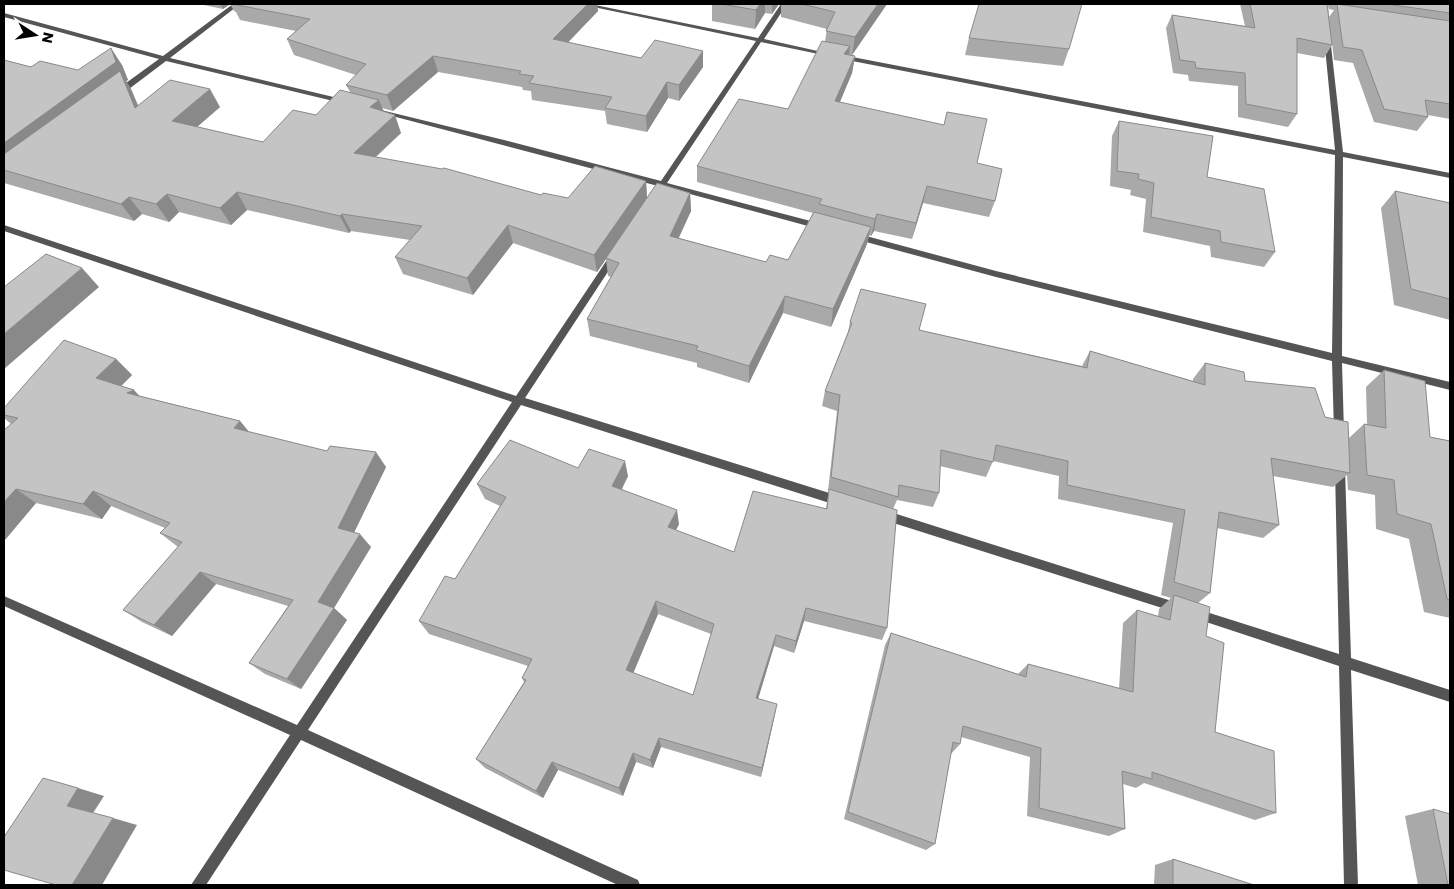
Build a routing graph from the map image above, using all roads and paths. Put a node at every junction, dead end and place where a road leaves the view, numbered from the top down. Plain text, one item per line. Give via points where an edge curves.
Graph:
1 (237, 4) edge
2 (582, 4) edge
3 (784, 4) edge
4 (4, 15) edge
5 (1326, 24) edge
6 (758, 41) junction
7 (163, 58) junction
8 (108, 100) edge
9 (348, 104) edge
10 (368, 109) edge
11 (1339, 152) junction
12 (1450, 175) edge
13 (662, 184) junction
14 (652, 200) edge
15 (823, 227) edge
16 (4, 228) edge
17 (842, 232) edge
18 (620, 248) edge
19 (1337, 358) junction
20 (1450, 386) edge
21 (518, 400) junction
22 (850, 504) edge
23 (869, 510) edge
24 (4, 601) edge
25 (1345, 660) junction
26 (1450, 696) edge
27 (298, 732) junction
28 (198, 885) edge
29 (633, 885) edge
30 (1351, 885) edge

1 - 7 street
2 - 6 street
3 - 6 street
4 - 7 street
5 - 11 street
6 - 11 street
6 - 13 street
7 - 8 street
7 - 9 street
10 - 13 street
11 - 12 street
11 - 19 street
13 - 14 street
13 - 15 street
16 - 21 street
17 - 19 street via 996,274
18 - 21 street
19 - 20 street
19 - 25 street
21 - 22 street
21 - 27 street
23 - 25 street
24 - 27 street
25 - 26 street
25 - 30 street
27 - 28 street
27 - 29 street

